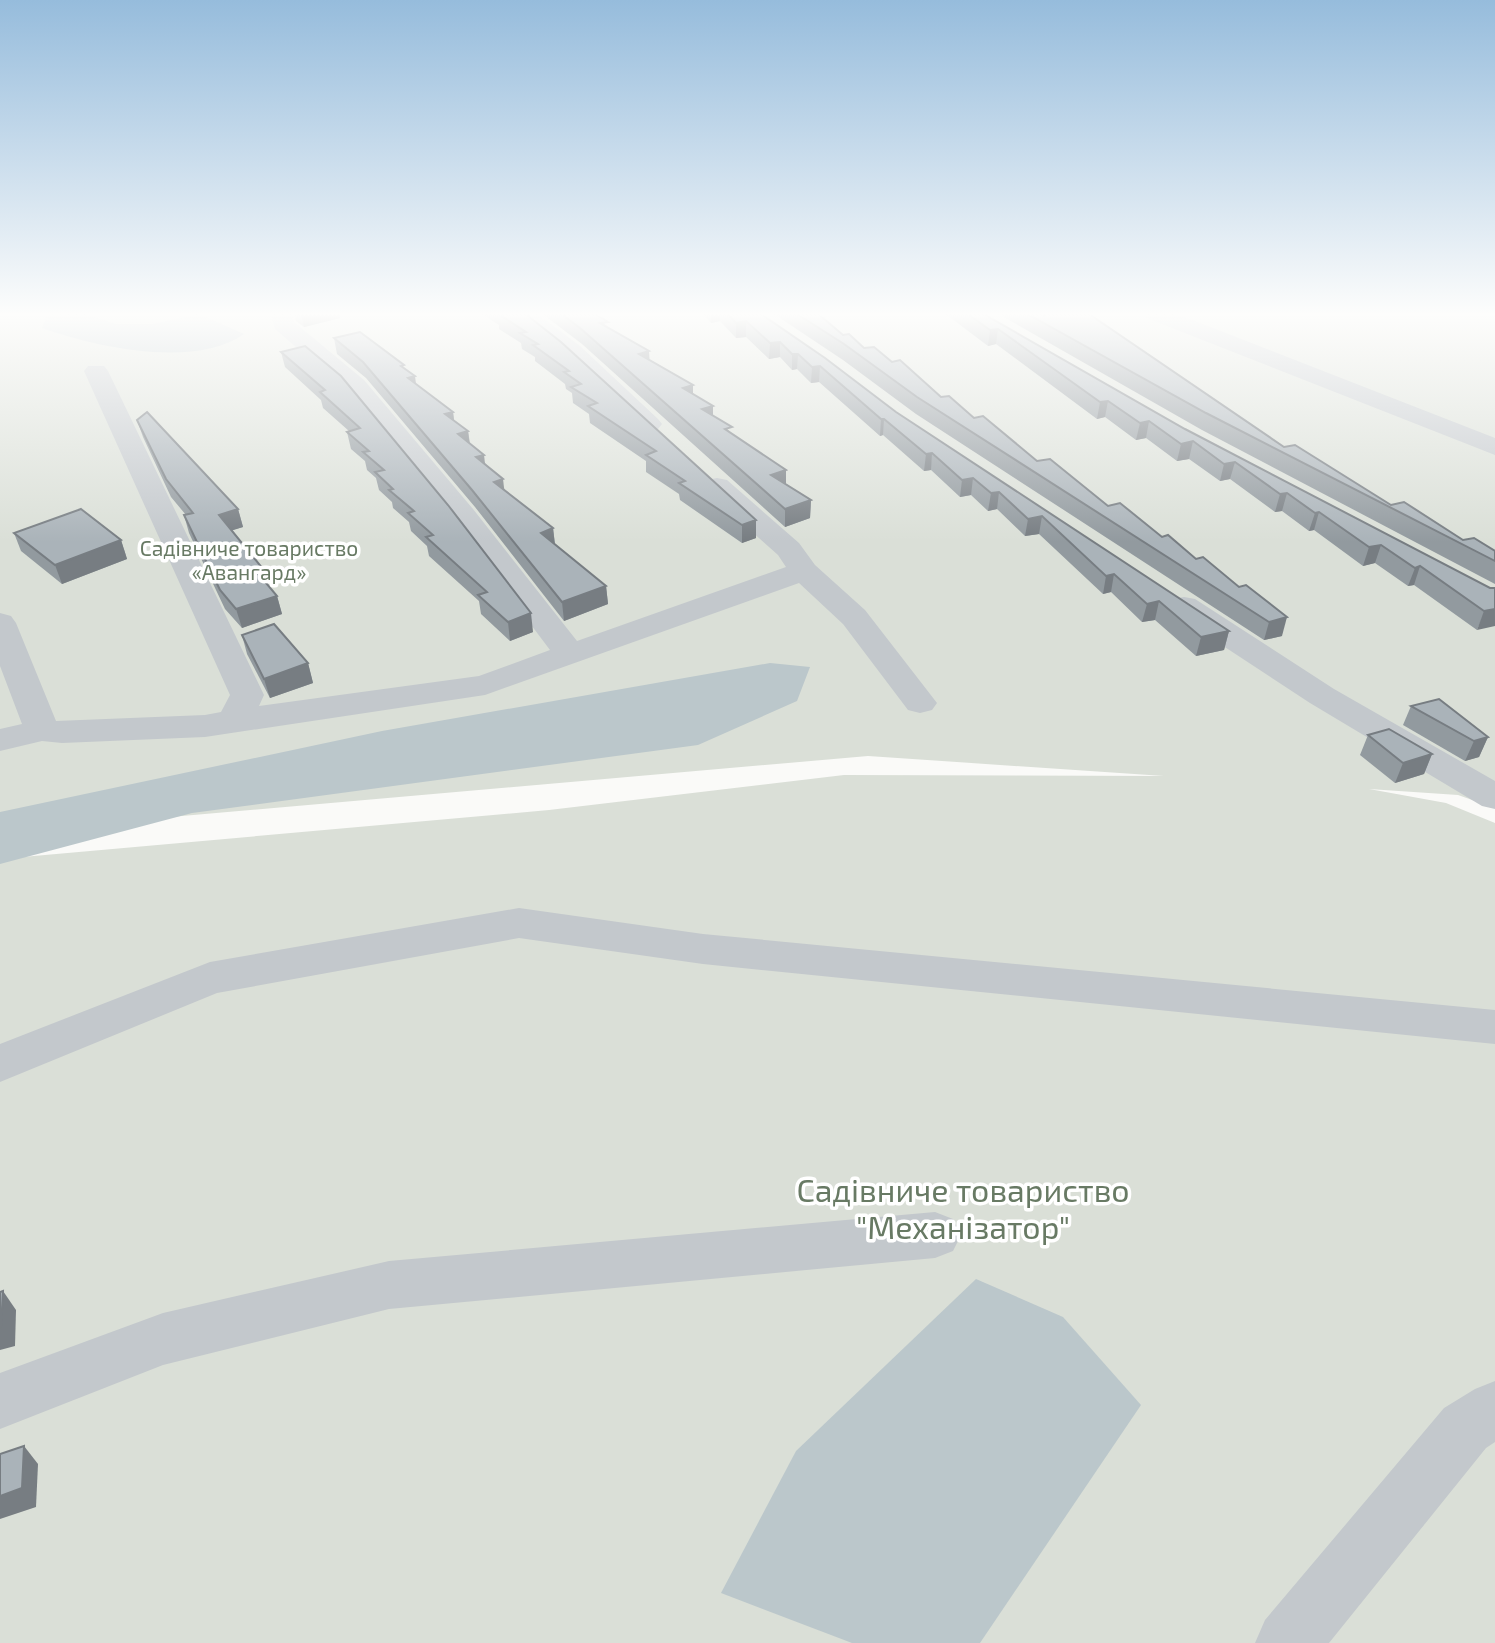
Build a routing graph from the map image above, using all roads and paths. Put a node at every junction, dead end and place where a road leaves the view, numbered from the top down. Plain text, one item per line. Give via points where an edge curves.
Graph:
1 (104, 389) edge
2 (358, 389) edge
3 (612, 389) edge
4 (1351, 389) edge
5 (667, 441) edge
6 (1495, 447) edge
7 (697, 467) edge
8 (804, 571) junction
9 (1161, 591) edge
10 (0, 623) edge
11 (570, 654) junction
12 (920, 704) dead end
13 (234, 719) junction
14 (42, 730) junction
15 (0, 740) edge
16 (1495, 797) edge
17 (1495, 1027) edge
18 (0, 1065) edge
19 (934, 1235) dead end
20 (0, 1401) edge
21 (1495, 1409) edge
22 (1289, 1643) edge

1 - 13 street via 247,695
2 - 11 street
3 - 5 street
4 - 6 street
7 - 8 street via 789,550
8 - 11 street
8 - 12 street via 854,617
9 - 16 street via 1322,696
10 - 14 street
11 - 13 street via 485,684
13 - 14 street via 205,726
14 - 15 street
17 - 18 street via 703,949 519,923 210,978
19 - 20 street via 389,1285 163,1339
21 - 22 street via 1465,1429

